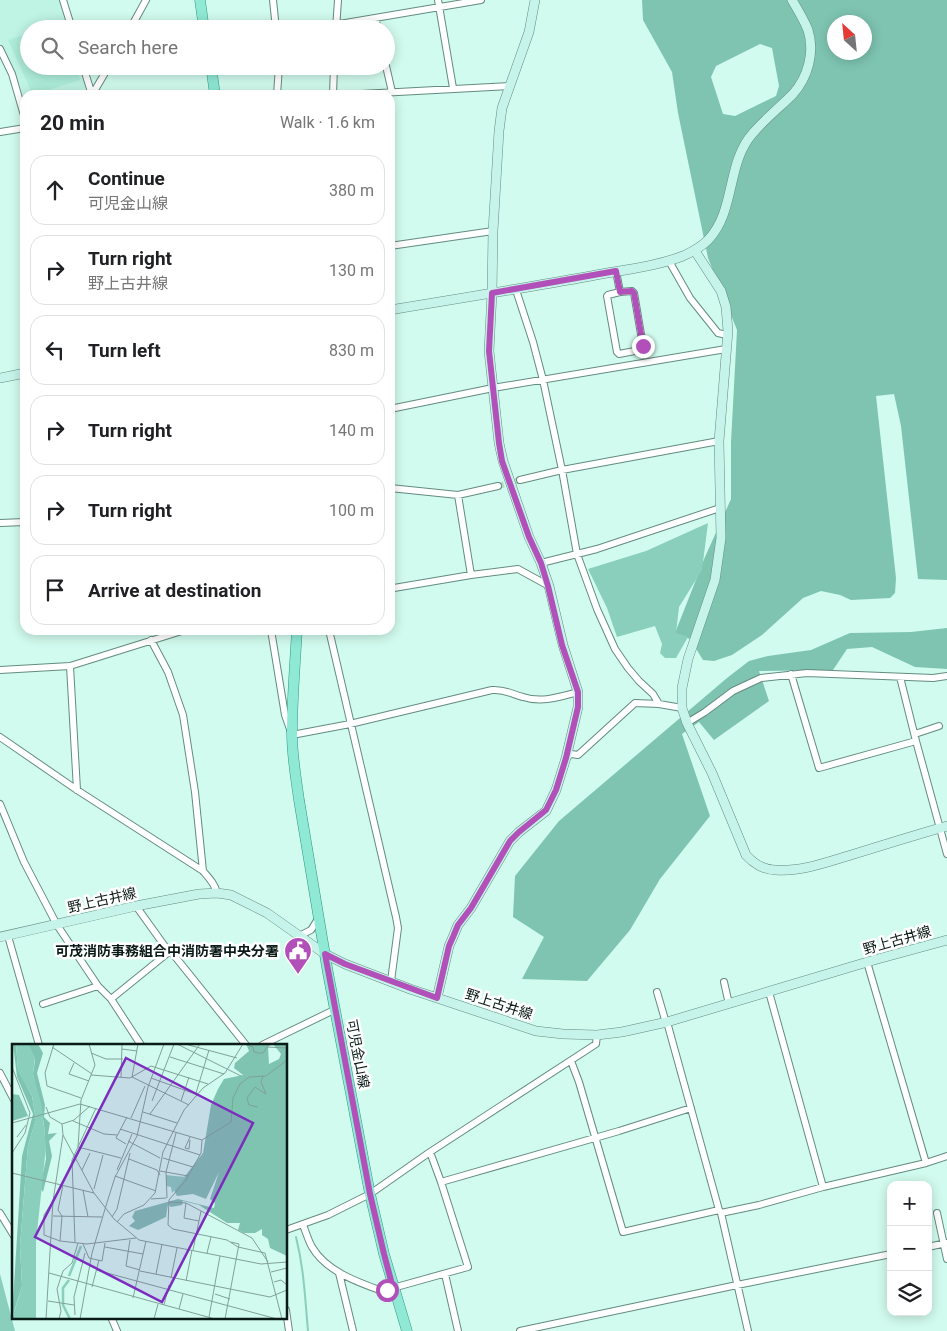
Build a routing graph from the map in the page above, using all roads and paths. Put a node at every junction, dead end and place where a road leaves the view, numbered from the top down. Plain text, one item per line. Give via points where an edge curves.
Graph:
1 (63, 0) edge
2 (146, 0) edge
3 (200, 0) edge
4 (273, 0) edge
5 (338, 0) edge
6 (438, 0) edge
7 (481, 0) edge
8 (535, 0) edge
9 (792, 0) edge
10 (440, 8) junction
11 (375, 18) joint
12 (69, 20) edge
13 (135, 20) edge
14 (203, 20) edge
15 (275, 20) edge
16 (337, 20) edge
17 (366, 20) edge
18 (0, 49) edge
19 (86, 75) edge
20 (104, 75) edge
21 (212, 75) edge
22 (278, 75) edge
23 (334, 75) edge
24 (388, 75) edge
25 (510, 86) junction
26 (453, 88) junction
27 (90, 90) edge
28 (95, 90) edge
29 (215, 90) edge
30 (277, 90) edge
31 (333, 90) edge
32 (392, 90) edge
33 (395, 92) edge
34 (20, 102) edge
35 (20, 129) edge
36 (0, 132) edge
37 (493, 231) junction
38 (395, 245) edge
39 (695, 251) junction
40 (669, 261) junction
41 (616, 271) junction
42 (516, 290) junction
43 (620, 292) junction
44 (492, 293) junction
45 (395, 309) edge
46 (727, 335) junction
47 (726, 348) junction
48 (20, 374) edge
49 (0, 378) edge
50 (543, 380) junction
51 (493, 388) junction
52 (395, 408) edge
53 (719, 441) junction
54 (562, 470) junction
55 (520, 480) tunnel mouth
56 (498, 486) tunnel mouth
57 (395, 489) edge
58 (458, 495) junction
59 (720, 508) junction
60 (20, 522) edge
61 (0, 524) edge
62 (577, 554) junction
63 (541, 563) junction
64 (471, 575) junction
65 (548, 586) junction
66 (395, 588) edge
67 (168, 635) edge
68 (271, 635) edge
69 (297, 635) edge
70 (330, 635) edge
71 (151, 640) junction
72 (70, 666) junction
73 (0, 670) edge
74 (791, 674) junction
75 (900, 676) junction
76 (947, 676) edge
77 (578, 692) junction
78 (659, 704) junction
79 (682, 708) junction
80 (687, 723) junction
81 (350, 724) junction
82 (939, 726) dead end
83 (292, 735) junction
84 (0, 737) edge
85 (916, 737) junction
86 (566, 758) junction
87 (77, 790) junction
88 (0, 804) edge
89 (943, 827) edge
90 (947, 854) edge
91 (203, 871) junction
92 (217, 893) junction
93 (136, 906) junction
94 (319, 918) junction
95 (57, 925) junction
96 (300, 936) junction
97 (4, 937) edge
98 (947, 940) edge
99 (169, 952) junction
100 (325, 954) junction
101 (867, 962) junction
102 (391, 980) junction
103 (724, 982) dead end
104 (98, 986) junction
105 (657, 992) dead end
106 (769, 992) junction
107 (437, 998) junction
108 (111, 999) junction
109 (43, 1004) dead end
110 (730, 1004) junction
111 (336, 1009) junction
112 (667, 1022) junction
113 (597, 1035) junction
114 (39, 1044) edge
115 (141, 1044) edge
116 (245, 1044) edge
117 (264, 1044) edge
118 (571, 1061) junction
119 (0, 1074) edge
120 (12, 1096) edge
121 (691, 1108) junction
122 (595, 1138) junction
123 (430, 1152) junction
124 (947, 1156) edge
125 (926, 1163) junction
126 (441, 1182) junction
127 (823, 1187) junction
128 (370, 1194) junction
129 (720, 1211) junction
130 (0, 1213) edge
131 (937, 1213) dead end
132 (303, 1225) junction
133 (288, 1229) edge
134 (12, 1233) edge
135 (945, 1243) edge
136 (932, 1246) edge
137 (887, 1255) edge
138 (947, 1259) edge
139 (339, 1272) junction
140 (445, 1274) junction
141 (737, 1285) junction
142 (393, 1288) junction
143 (111, 1318) edge
144 (287, 1318) edge
145 (117, 1331) edge
146 (289, 1331) edge
147 (353, 1331) edge
148 (407, 1331) edge
149 (458, 1331) edge
150 (520, 1331) edge
151 (748, 1331) edge

1 - 12 street
2 - 13 street
3 - 14 main road
4 - 15 street
5 - 16 street
6 - 10 street
7 - 10 street
8 - 25 street via 529,32
9 - 39 street via 804,21 810,41 806,72 793,94 749,137 740,153 718,226
10 - 11 street
10 - 26 street
11 - 17 street
18 - 34 street
19 - 27 street
20 - 28 street
21 - 29 main road
22 - 30 street
23 - 31 street
24 - 32 street
25 - 26 street
25 - 37 street via 502,108 499,131
26 - 33 street
35 - 36 street
37 - 38 street
37 - 44 street
39 - 40 street
39 - 46 street via 721,292 726,307
40 - 41 street
40 - 46 street via 690,298 718,333
41 - 42 street
41 - 43 street
42 - 44 street
42 - 50 street
43 - 43 street via 608,295 619,354 640,350 643,346 634,293
44 - 45 street
44 - 51 street via 489,351
46 - 47 street
47 - 50 street
47 - 53 street
48 - 49 street
50 - 51 street
50 - 54 street
51 - 52 street
51 - 63 street via 502,461
53 - 54 street
53 - 59 street
54 - 55 street
54 - 62 street
56 - 58 street
57 - 58 street
58 - 64 street
59 - 62 street
59 - 79 street via 721,538 715,580 688,659
60 - 61 street
62 - 63 street
62 - 78 street via 615,649
63 - 65 street
64 - 65 street via 518,568
64 - 66 street
65 - 77 street via 562,645
67 - 71 street
68 - 83 street via 285,715
69 - 83 main road, 可児金山線
70 - 81 street
71 - 72 street
71 - 91 street via 168,672 183,715
72 - 73 street
72 - 87 street
74 - 75 street
74 - 80 street via 761,678 733,691
74 - 85 street via 819,768
75 - 76 street
75 - 85 street
77 - 81 street via 537,700 492,690
77 - 86 street via 578,707
78 - 79 street
78 - 86 street via 635,703 578,755 571,754
79 - 80 street
80 - 89 street via 746,855 763,868 791,870 817,865
81 - 83 street
81 - 102 street via 398,928
82 - 85 street
83 - 94 main road, 可児金山線 via 295,774
84 - 87 street
85 - 89 street
86 - 107 street via 546,810 510,841 458,925 449,946
87 - 91 street
88 - 95 street via 24,862
89 - 90 street
91 - 92 street
92 - 93 street, 野上古井線
92 - 96 street, 野上古井線 via 234,896 268,913
93 - 95 street, 野上古井線
93 - 99 street
94 - 96 street via 311,930
94 - 100 main road, 可児金山線
95 - 97 street, 野上古井線
95 - 104 street
96 - 100 street, 野上古井線
97 - 114 street
98 - 101 street, 野上古井線
99 - 108 street
99 - 116 street
100 - 102 street, 野上古井線
100 - 111 main road, 可児金山線
101 - 106 street, 野上古井線
101 - 125 street
102 - 107 street, 野上古井線
103 - 110 street
104 - 108 street
104 - 109 street
105 - 112 street
106 - 110 street, 野上古井線
106 - 127 street
107 - 113 street, 野上古井線 via 536,1031
108 - 115 street
110 - 112 street, 野上古井線
111 - 117 street
111 - 128 main road, 可児金山線
112 - 113 street, 野上古井線
112 - 121 street
113 - 118 street via 596,1044
118 - 122 street
118 - 123 street
119 - 120 street
121 - 122 street
121 - 129 street
122 - 126 street
122 - 129 street via 623,1232
123 - 126 street
123 - 128 street
124 - 125 street
125 - 127 street
126 - 140 street via 468,1267
127 - 129 street via 759,1205
128 - 132 street
128 - 142 main road, 可児金山線
129 - 141 street
130 - 134 street
131 - 135 street
132 - 133 street
132 - 139 street via 312,1247 323,1261
135 - 136 street
135 - 138 street
137 - 141 street
139 - 142 street via 382,1291
139 - 147 street
140 - 142 street
140 - 149 street
141 - 150 street
141 - 151 street
142 - 148 main road, 可児金山線
143 - 145 street
144 - 146 street

